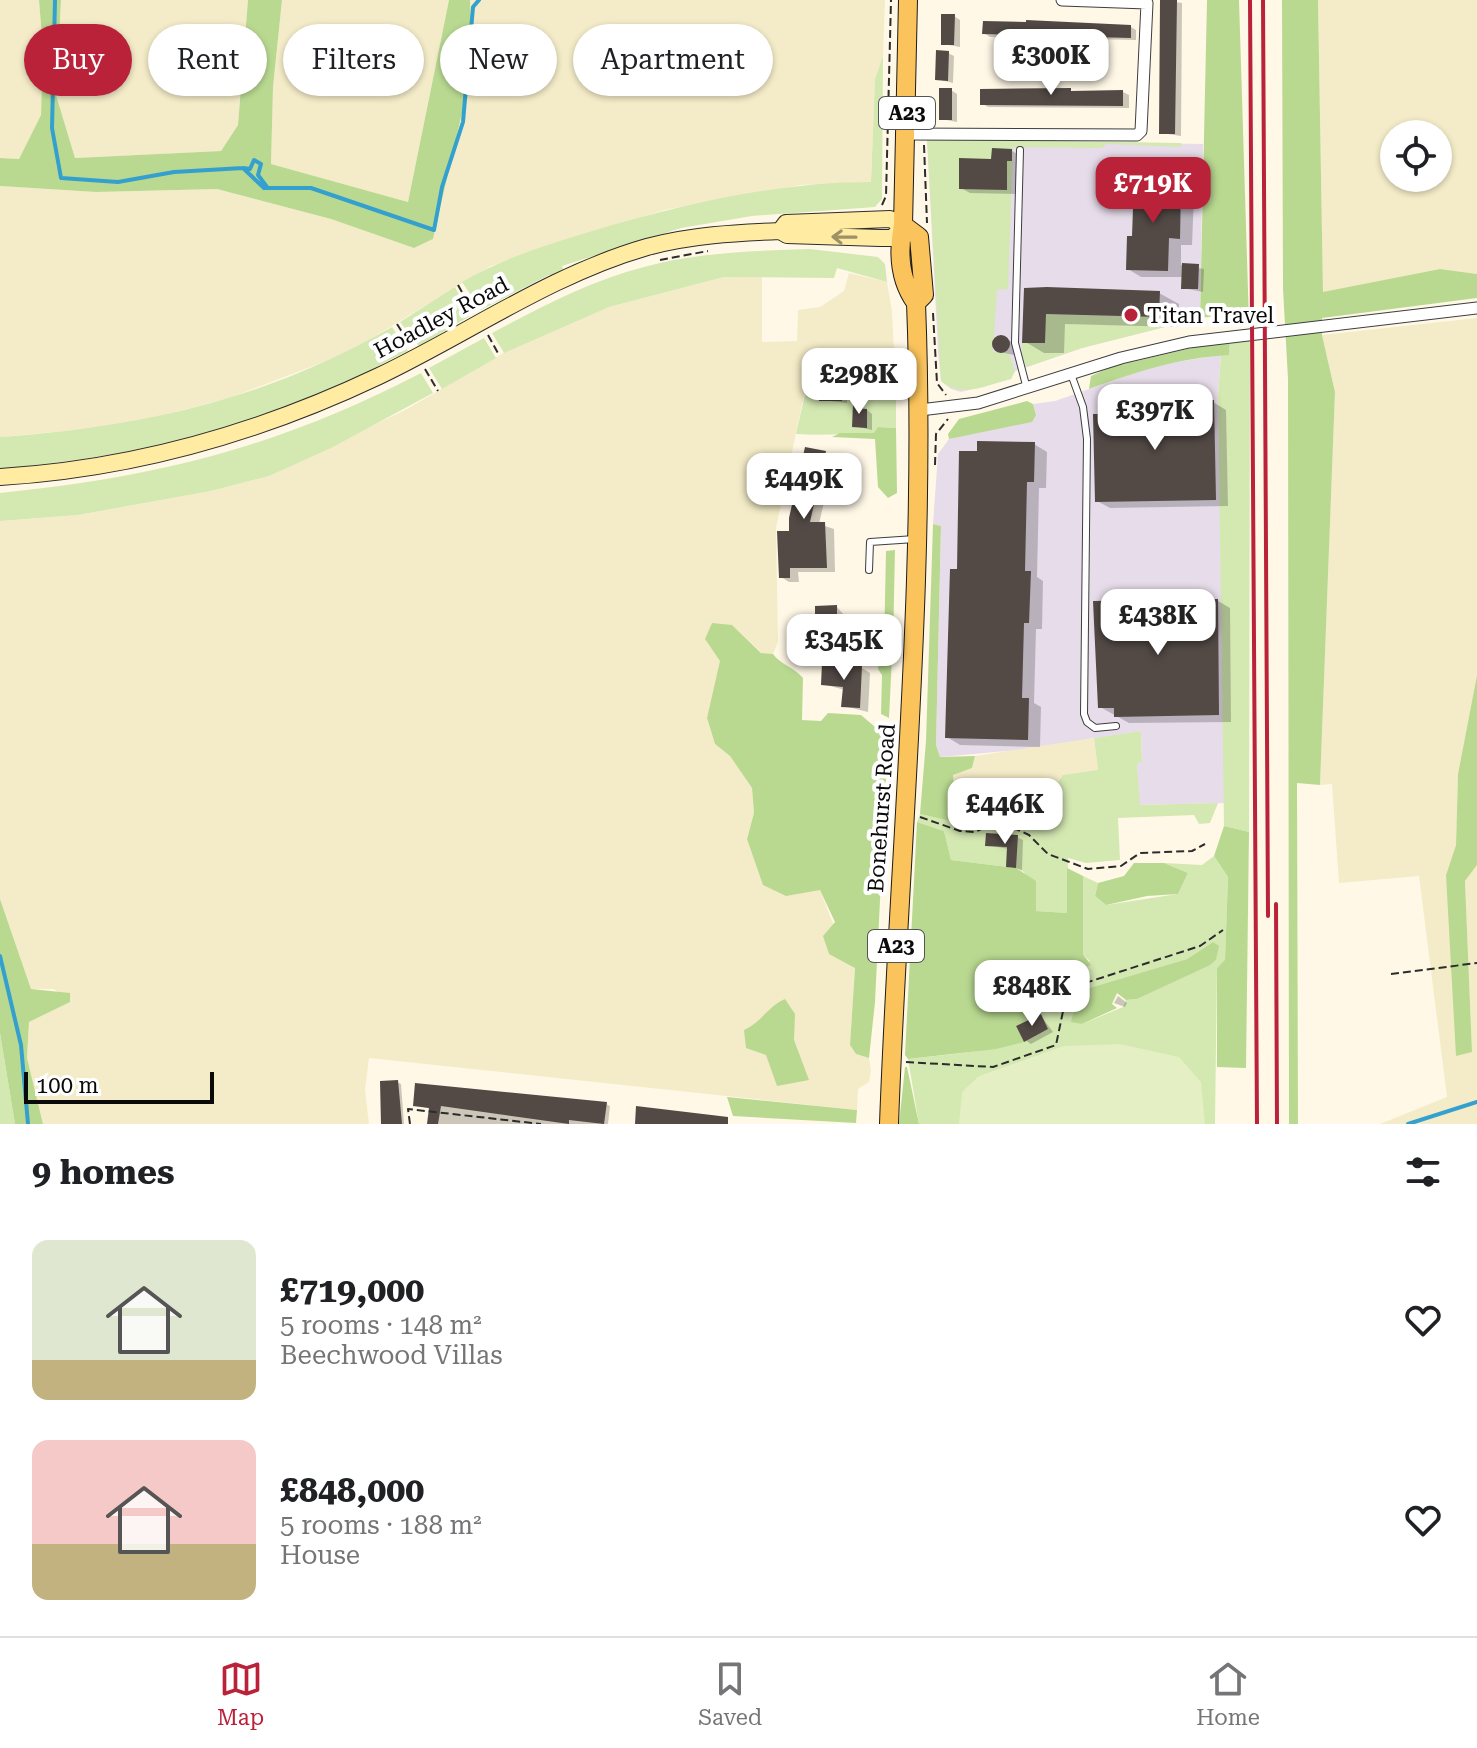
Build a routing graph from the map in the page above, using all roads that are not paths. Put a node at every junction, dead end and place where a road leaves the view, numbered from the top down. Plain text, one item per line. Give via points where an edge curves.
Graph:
1 (908, 0) edge
2 (1062, 0) edge
3 (1149, 1) edge
4 (914, 133) junction
5 (1020, 150) dead end
6 (903, 225) junction
7 (1477, 308) edge
8 (1071, 374) junction
9 (1027, 389) junction
10 (920, 410) junction
11 (0, 477) edge
12 (918, 539) junction
13 (869, 570) dead end
14 (1116, 726) dead end
15 (889, 1124) edge

1 - 4 main road, Bonehurst Road / A23
2 - 3 street
3 - 4 street via 1143,126 1137,135
4 - 6 main road, Bonehurst Road / A23
5 - 9 lane via 1015,343
6 - 10 main road, Bonehurst Road / A23 via 906,290 924,305
6 - 11 street, Hoadley Road via 890,219 786,223 780,231 680,240 612,259 546,286 357,386 279,419 209,443 89,468
7 - 8 street via 1221,336
8 - 9 street
8 - 14 lane via 1087,439 1084,714 1095,728
9 - 10 street via 978,403
10 - 12 main road, Bonehurst Road / A23
12 - 13 lane via 870,542
12 - 15 main road, Bonehurst Road / A23

